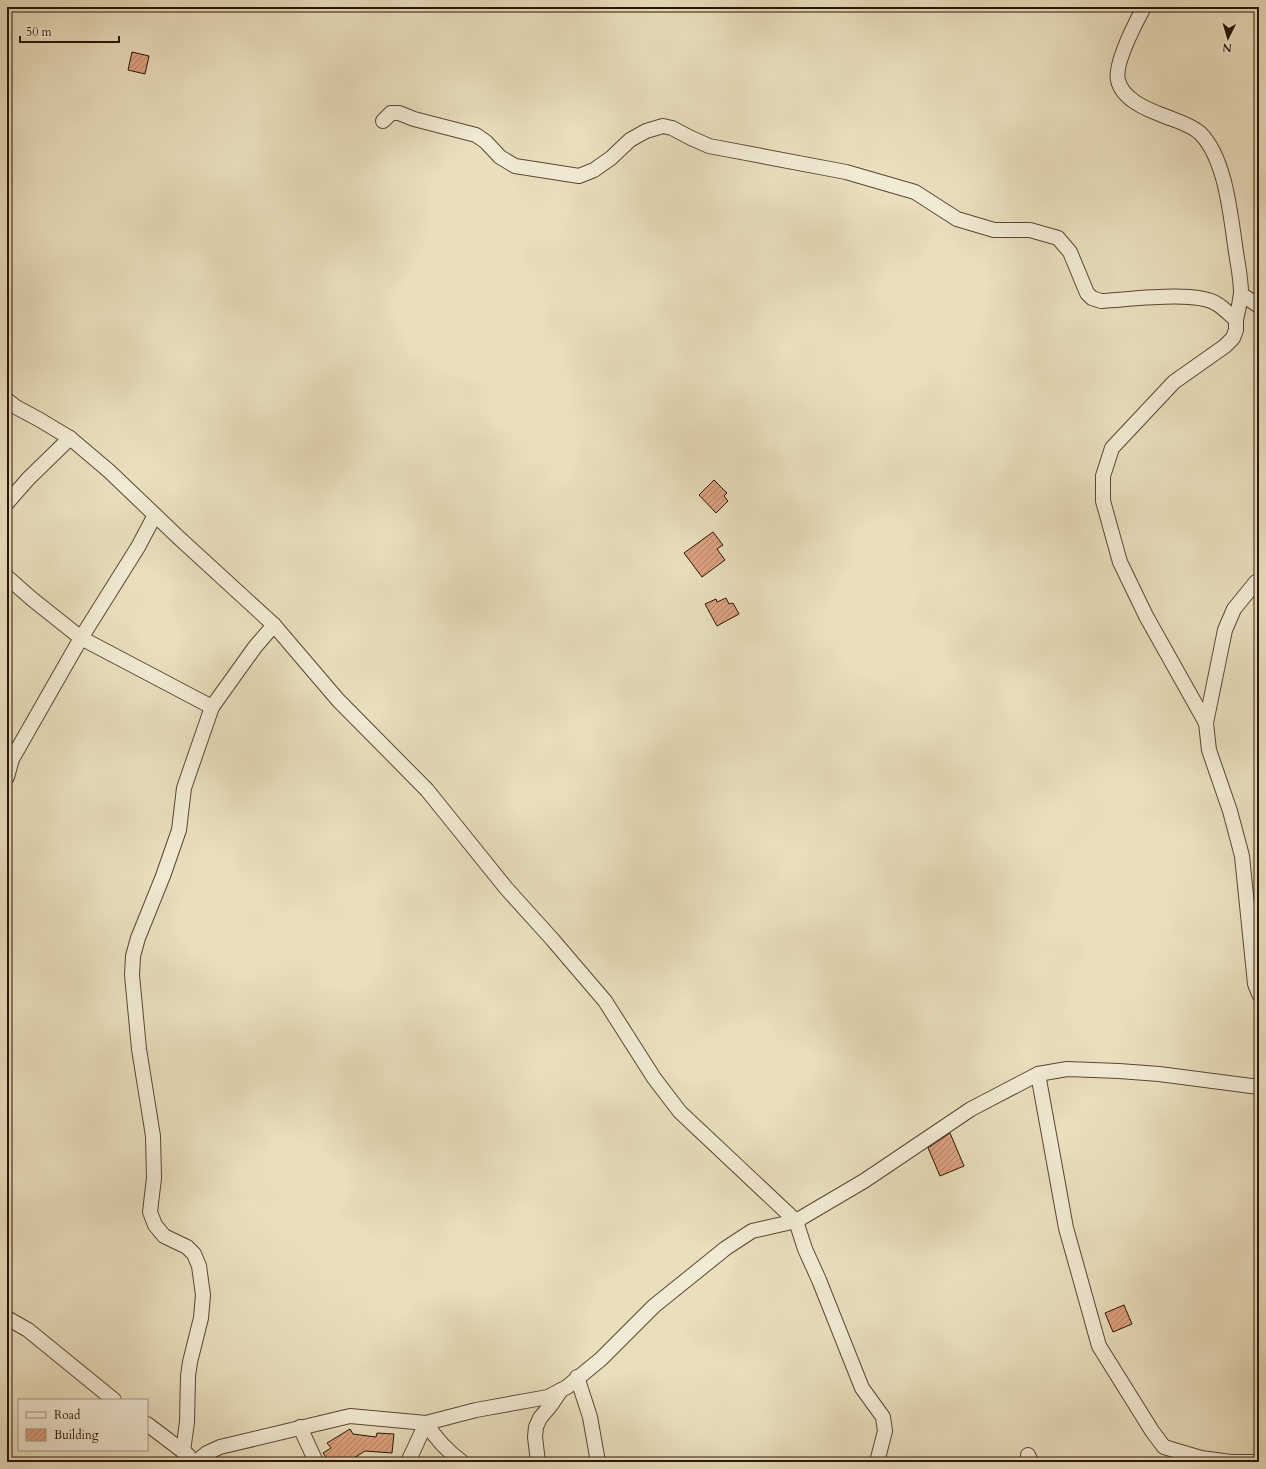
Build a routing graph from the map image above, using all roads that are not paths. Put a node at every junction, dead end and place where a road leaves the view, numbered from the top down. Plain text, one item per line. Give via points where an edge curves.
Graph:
1 (1144, 7) edge
2 (383, 121) dead end
3 (1241, 294) junction
4 (1259, 306) edge
5 (1236, 320) junction
6 (7, 400) edge
7 (70, 438) junction
8 (7, 503) edge
9 (155, 516) junction
10 (7, 577) edge
11 (1259, 581) edge
12 (274, 626) junction
13 (81, 638) junction
14 (212, 707) junction
15 (1206, 724) junction
16 (10, 757) edge
17 (7, 777) edge
18 (1259, 994) edge
19 (1038, 1074) junction
20 (1259, 1087) edge
21 (796, 1221) junction
22 (7, 1318) edge
23 (577, 1377) junction
24 (561, 1390) junction
25 (113, 1399) edge
26 (426, 1423) junction
27 (148, 1425) edge
28 (300, 1427) junction
29 (183, 1451) junction
30 (196, 1462) edge
31 (316, 1462) edge
32 (408, 1462) edge
33 (462, 1462) edge
34 (538, 1462) edge
35 (598, 1462) edge
36 (877, 1462) edge
37 (1257, 1462) edge

1 - 3 street via 1126,46 1117,72 1118,81 1122,90 1133,100 1187,125 1199,132 1210,144 1227,194
2 - 5 street via 391,113 399,113 476,136 486,142 500,157 515,166 579,176 594,170 630,140 646,131 663,126 672,128 709,146 846,172 914,192 957,219 994,230 1030,230 1058,238 1070,252 1087,293 1092,298 1101,301 1160,297 1208,300
3 - 4 street
3 - 5 street
5 - 15 street via 1234,338 1174,382 1112,448 1103,476 1104,501 1120,562 1146,616
6 - 7 street
7 - 8 street
7 - 9 street via 109,471
9 - 12 street
9 - 13 street
10 - 13 street
11 - 15 street via 1234,609 1225,630
12 - 14 street
12 - 21 street via 338,700 427,790 506,888 605,1001 654,1078 680,1112
13 - 14 street
13 - 16 street
14 - 29 street via 184,788 179,830 135,948 132,975 139,1050 153,1136 154,1178 150,1212 155,1225 164,1236 187,1247 194,1254 199,1266 203,1295 201,1318 188,1376 187,1422
15 - 18 street via 1209,750 1242,856 1255,984
16 - 17 street
19 - 20 street via 1066,1069 1119,1071
19 - 21 street via 971,1110 864,1181
19 - 37 street via 1066,1228 1099,1346 1164,1447 1201,1458
21 - 23 street via 752,1231 726,1248 654,1306 601,1358
21 - 36 street via 862,1388 883,1417 885,1432
22 - 25 street via 28,1330
23 - 24 street
23 - 35 street via 590,1417
24 - 26 street via 548,1397 476,1410
24 - 34 street via 536,1427
26 - 28 street via 350,1416
26 - 32 street
26 - 33 street via 450,1453
27 - 29 street
28 - 30 street via 220,1447
28 - 31 street
29 - 30 street

